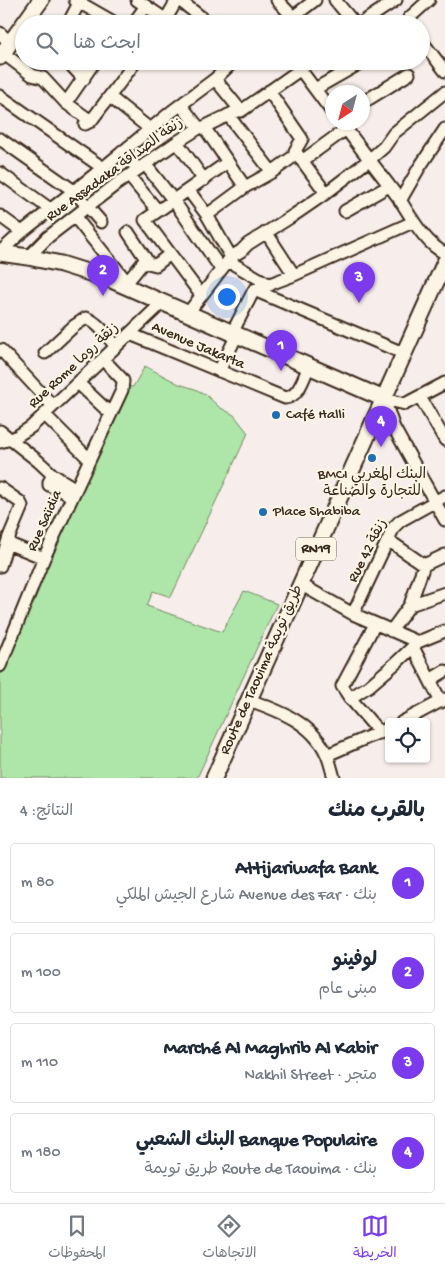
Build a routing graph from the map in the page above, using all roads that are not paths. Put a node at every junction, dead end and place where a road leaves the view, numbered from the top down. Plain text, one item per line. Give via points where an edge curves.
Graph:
1 (41, 0) edge
2 (178, 0) edge
3 (278, 0) edge
4 (315, 0) edge
5 (335, 0) edge
6 (396, 0) edge
7 (429, 0) edge
8 (144, 3) edge
9 (29, 15) edge
10 (138, 15) edge
11 (157, 15) edge
12 (168, 15) edge
13 (198, 15) edge
14 (286, 15) edge
15 (296, 15) edge
16 (348, 15) edge
17 (382, 15) edge
18 (413, 15) edge
19 (15, 32) edge
20 (3, 47) edge
21 (430, 52) edge
22 (15, 59) edge
23 (27, 70) edge
24 (76, 70) edge
25 (89, 70) edge
26 (129, 70) edge
27 (225, 70) edge
28 (294, 70) edge
29 (304, 70) edge
30 (348, 70) edge
31 (445, 72) edge
32 (409, 74) dead end
33 (84, 78) junction
34 (215, 80) junction
35 (315, 89) junction
36 (268, 91) junction
37 (445, 92) edge
38 (0, 96) edge
39 (110, 96) junction
40 (370, 98) edge
41 (66, 103) junction
42 (325, 103) edge
43 (181, 106) junction
44 (241, 111) junction
45 (228, 115) junction
46 (202, 128) junction
47 (150, 129) junction
48 (445, 129) edge
49 (336, 130) edge
50 (346, 130) edge
51 (0, 140) edge
52 (177, 142) junction
53 (122, 151) junction
54 (299, 153) junction
55 (369, 160) junction
56 (228, 162) junction
57 (104, 168) junction
58 (137, 170) junction
59 (272, 172) junction
60 (0, 173) edge
61 (204, 180) junction
62 (389, 186) junction
63 (245, 187) junction
64 (189, 190) junction
65 (74, 191) junction
66 (326, 193) junction
67 (174, 201) junction
68 (400, 201) junction
69 (88, 207) junction
70 (50, 210) junction
71 (158, 211) junction
72 (346, 211) dead end
73 (207, 215) junction
74 (0, 216) edge
75 (75, 217) junction
76 (101, 222) dead end
77 (413, 222) junction
78 (22, 232) junction
79 (128, 232) dead end
80 (266, 232) junction
81 (0, 253) edge
82 (445, 253) edge
83 (170, 254) junction
84 (28, 257) junction
85 (144, 262) junction
86 (227, 262) junction
87 (445, 262) edge
88 (294, 275) junction
89 (125, 284) junction
90 (270, 285) junction
91 (254, 290) junction
92 (201, 295) junction
93 (163, 302) junction
94 (188, 313) junction
95 (130, 334) junction
96 (235, 334) junction
97 (116, 347) junction
98 (1, 350) edge
99 (45, 353) dead end
100 (403, 353) junction
101 (103, 359) junction
102 (310, 366) junction
103 (219, 371) junction
104 (78, 383) junction
105 (445, 383) edge
106 (420, 397) junction
107 (384, 399) junction
108 (49, 410) junction
109 (110, 414) junction
110 (3, 434) edge
111 (445, 440) edge
112 (89, 459) junction
113 (0, 488) edge
114 (74, 492) junction
115 (440, 498) edge
116 (445, 520) edge
117 (5, 537) edge
118 (388, 540) junction
119 (445, 555) edge
120 (44, 558) junction
121 (424, 565) junction
122 (0, 566) edge
123 (300, 584) junction
124 (445, 593) edge
125 (410, 605) junction
126 (353, 614) junction
127 (375, 624) junction
128 (391, 631) junction
129 (445, 631) edge
130 (416, 645) junction
131 (0, 666) edge
132 (445, 671) edge
133 (430, 680) junction
134 (350, 698) junction
135 (249, 700) junction
136 (443, 701) edge
137 (410, 718) edge
138 (384, 731) edge
139 (327, 755) junction
140 (214, 778) edge
141 (334, 778) edge

1 - 9 main road
2 - 12 street
2 - 13 street
3 - 14 street
4 - 15 street
5 - 16 street
6 - 17 street
7 - 18 street
8 - 10 street
8 - 11 street
19 - 20 main road
20 - 22 street
21 - 31 street
23 - 41 street via 43,78
24 - 33 street
25 - 33 street
26 - 39 street
27 - 34 street
28 - 36 street, Rue Assadaka زنقة الصداقة
29 - 35 street
30 - 35 street
32 - 40 street
33 - 41 street
34 - 43 street
34 - 44 street
35 - 42 street
36 - 44 street, Rue Assadaka زنقة الصداقة
36 - 54 street via 302,139
37 - 55 street via 394,133
38 - 57 street
39 - 41 street via 89,124
39 - 47 street
43 - 46 street
43 - 47 street
44 - 45 street, Rue Assadaka زنقة الصداقة
45 - 46 street, Rue Assadaka زنقة الصداقة
45 - 59 street
46 - 52 street, Rue Assadaka زنقة الصداقة
46 - 56 street
47 - 53 street
48 - 68 street
49 - 54 street
50 - 55 street
51 - 65 street
52 - 58 street, Rue Assadaka زنقة الصداقة
52 - 61 street
53 - 57 street
53 - 58 street
54 - 59 street
54 - 66 street
55 - 62 street
55 - 66 street
56 - 61 street
56 - 63 street
57 - 65 street
58 - 67 street
58 - 69 street, Rue Assadaka زنقة الصداقة
58 - 71 street
59 - 63 street
60 - 70 street
61 - 64 street
62 - 68 street
62 - 72 street
63 - 73 street
64 - 67 street
64 - 73 street
65 - 69 street
65 - 70 street
66 - 80 street
67 - 71 street
67 - 86 street
68 - 77 street
69 - 75 street, Rue Assadaka زنقة الصداقة
69 - 76 street
70 - 78 street
71 - 83 street via 145,222
73 - 86 street
74 - 78 street
75 - 84 street, Rue Assadaka زنقة الصداقة
75 - 89 street
77 - 82 street via 434,246
77 - 88 street
78 - 81 street
79 - 85 street via 146,258
80 - 86 street
80 - 88 street
81 - 84 main road
83 - 85 street via 156,265
83 - 92 street
84 - 89 main road via 77,268
85 - 89 street
86 - 90 street
86 - 92 street
87 - 100 main road, Route de Taouima طريق تويمة / RN19
88 - 90 street
89 - 93 main road
90 - 91 street
91 - 96 street
91 - 100 street
92 - 94 street
93 - 94 main road
93 - 95 street, Rue Rome زنقة روما
94 - 96 main road
95 - 97 street, Rue Rome زنقة روما
95 - 103 street, Avenue Jakarta
96 - 102 main road
96 - 103 street
97 - 99 street via 85,318
97 - 101 street, Rue Rome زنقة روما
98 - 108 street
100 - 107 main road, Route de Taouima طريق تويمة / RN19
101 - 104 street, Rue Rome زنقة روما
101 - 109 street, Rue Saïdia via 123,381
102 - 103 street, Avenue Jakarta via 295,395 289,398
102 - 107 main road
104 - 108 street, Rue Rome زنقة روما
104 - 109 street
105 - 106 street
106 - 107 street via 405,404
106 - 111 street
107 - 115 street via 394,428
107 - 123 main road, Route de Taouima طريق تويمة / RN19
108 - 110 street, Rue Rome زنقة روما via 25,432
108 - 112 street
109 - 112 street, Rue Saïdia
110 - 114 street
112 - 114 street, Rue Saïdia
113 - 117 street via 22,506
114 - 120 street, Rue Saïdia
115 - 116 street
115 - 118 street, Rue 42 زنقة via 400,520
117 - 120 street
117 - 122 street
118 - 121 street
118 - 126 street, Rue 42 زنقة
119 - 121 street
120 - 131 street, Rue Saïdia
121 - 125 street
123 - 126 street
123 - 135 main road, Route de Taouima طريق تويمة / RN19
124 - 125 street
125 - 128 street
126 - 127 street
127 - 128 street
127 - 134 street via 342,686
128 - 130 street
129 - 130 street
130 - 133 street
130 - 134 street
132 - 133 street
133 - 136 street
134 - 138 street
135 - 139 street via 277,710 303,725 316,737
135 - 140 main road, Route de Taouima طريق تويمة / RN19
136 - 137 street
138 - 139 street
139 - 141 street

